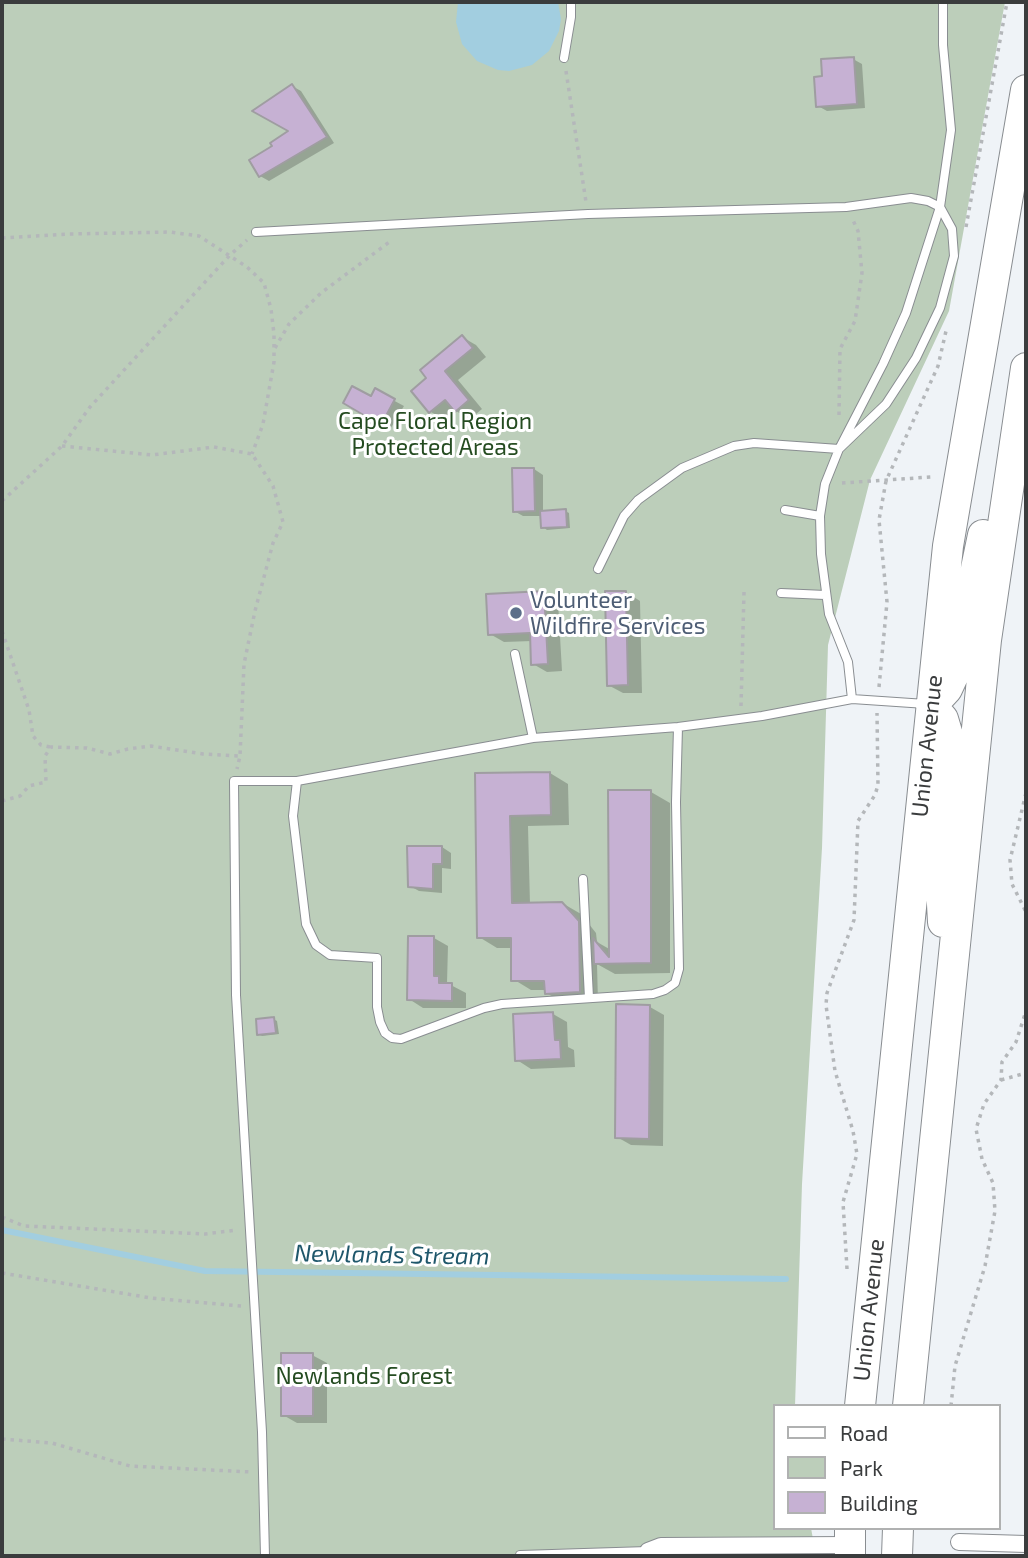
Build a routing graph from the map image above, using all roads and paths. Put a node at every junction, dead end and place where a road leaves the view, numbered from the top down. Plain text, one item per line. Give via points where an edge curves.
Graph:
1 (571, 2) edge
2 (943, 2) edge
3 (564, 58) joint
4 (1026, 90) edge
5 (846, 207) junction
6 (940, 207) junction
7 (588, 214) junction
8 (414, 224) junction
9 (256, 232) joint
10 (2, 239) edge
11 (230, 255) junction
12 (274, 349) junction
13 (1026, 368) edge
14 (1020, 407) junction
15 (62, 446) junction
16 (839, 449) junction
17 (252, 454) junction
18 (931, 477) dead end
19 (886, 481) dead end
20 (2, 500) edge
21 (785, 510) dead end
22 (820, 516) junction
23 (598, 569) dead end
24 (744, 592) dead end
25 (781, 593) dead end
26 (825, 595) junction
27 (2, 631) edge
28 (515, 654) dead end
29 (852, 699) junction
30 (931, 705) junction
31 (741, 719) junction
32 (678, 727) junction
33 (533, 738) junction
34 (51, 747) junction
35 (240, 755) junction
36 (234, 781) junction
37 (297, 781) junction
38 (1026, 793) edge
39 (2, 801) edge
40 (583, 879) dead end
41 (1026, 912) edge
42 (953, 967) junction
43 (589, 999) junction
44 (1026, 1011) edge
45 (1026, 1073) edge
46 (1001, 1080) junction
47 (2, 1217) edge
48 (250, 1229) junction
49 (2, 1273) edge
50 (253, 1308) junction
51 (860, 1404) edge
52 (908, 1404) edge
53 (951, 1404) edge
54 (2, 1440) edge
55 (263, 1472) junction
56 (898, 1530) edge
57 (959, 1542) dead end
58 (850, 1543) edge
59 (1026, 1544) edge
60 (647, 1554) edge
61 (520, 1555) edge
62 (265, 1556) edge
63 (897, 1556) edge

1 - 3 lane
2 - 6 lane via 951,130
3 - 7 path
4 - 30 highway, Union Avenue via 948,546
5 - 6 lane via 911,198
5 - 7 lane
5 - 16 path via 858,231 862,273 855,321 840,349
6 - 16 lane via 906,313
6 - 16 lane via 953,229 954,256 940,308 916,358 886,404
7 - 8 lane
8 - 9 lane
8 - 12 path via 321,293 289,324
9 - 11 path
10 - 11 path via 170,232 199,236
11 - 12 path via 264,283
11 - 15 path via 90,407
12 - 17 path via 263,424
13 - 14 highway
14 - 30 highway via 1003,450 956,667 947,689
14 - 42 highway via 986,640
15 - 17 path via 152,455 214,447
15 - 20 path
16 - 22 lane via 825,484
16 - 23 lane via 754,443 710,454 655,486 624,516
17 - 35 path via 273,486 283,522 273,543 244,664
18 - 19 path
21 - 22 lane
22 - 26 lane
24 - 31 path
25 - 26 lane
26 - 29 lane via 848,662
27 - 34 path via 29,710 33,736 41,745
28 - 33 lane
29 - 30 lane
29 - 31 lane
30 - 42 highway via 943,719 949,739 940,869 944,935
30 - 51 highway, Union Avenue
31 - 32 lane
32 - 33 lane
32 - 43 lane via 679,969 675,983 653,995
33 - 37 lane
34 - 35 path via 110,754 151,746
34 - 39 path via 45,756 46,782
35 - 36 path
36 - 37 lane
36 - 48 lane via 236,995
37 - 43 lane via 293,816 306,924 316,944 330,955 377,958 377,1007 385,1033 392,1038 413,1037 502,1004
38 - 41 path via 1010,860 1012,884
40 - 43 lane
42 - 52 highway
44 - 46 path via 1016,1042 1002,1062
45 - 46 path
46 - 53 path via 984,1104 976,1129 993,1184 995,1211 985,1266 955,1366
47 - 48 path via 24,1226 205,1234
48 - 50 lane
49 - 50 path via 151,1298
50 - 55 lane
54 - 55 path via 52,1443 130,1466
55 - 62 lane
56 - 63 highway
57 - 59 street
58 - 60 street via 661,1546
60 - 61 lane

